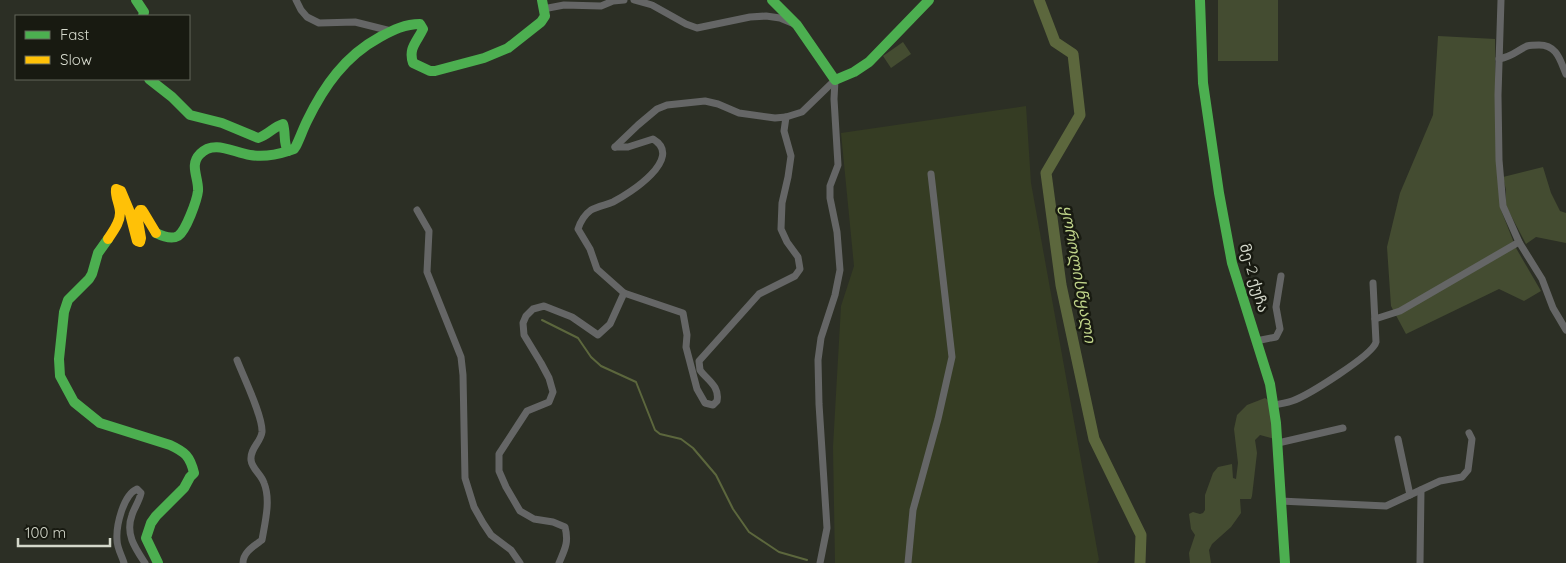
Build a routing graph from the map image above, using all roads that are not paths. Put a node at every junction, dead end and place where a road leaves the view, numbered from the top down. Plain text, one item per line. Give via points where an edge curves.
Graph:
1 (136, 0) edge
2 (296, 0) edge
3 (624, 0) edge
4 (634, 0) edge
5 (772, 0) edge
6 (929, 0) edge
7 (1200, 0) edge
8 (1501, 0) edge
9 (542, 4) edge
10 (144, 15) edge
11 (797, 25) junction
12 (392, 31) junction
13 (1499, 59) junction
14 (1566, 74) edge
15 (150, 80) edge
16 (835, 80) junction
17 (786, 117) junction
18 (288, 151) junction
19 (932, 174) dead end
20 (417, 210) dead end
21 (1519, 242) junction
22 (1281, 276) dead end
23 (1373, 283) dead end
24 (624, 293) junction
25 (1375, 319) junction
26 (1566, 330) edge
27 (1256, 341) junction
28 (237, 360) dead end
29 (1273, 405) junction
30 (1343, 428) dead end
31 (1469, 433) dead end
32 (1398, 439) dead end
33 (1278, 443) junction
34 (1421, 490) junction
35 (1410, 495) junction
36 (1280, 501) junction
37 (124, 563) edge
38 (146, 563) edge
39 (158, 563) edge
40 (243, 563) edge
41 (520, 563) edge
42 (559, 563) edge
43 (820, 563) edge
44 (908, 563) edge
45 (1285, 563) edge
46 (1420, 563) edge

1 - 10 street
2 - 12 street via 308,17 319,23 355,22
3 - 9 street via 601,6
4 - 11 street via 652,5 697,28 766,16
5 - 11 street
6 - 16 street via 872,61 848,77
7 - 27 street, მე-2 ქუჩა via 1203,83 1219,193 1232,263
8 - 13 street
9 - 12 street via 544,16 541,22 508,48 435,71 413,64 411,60 412,46 422,34 422,26 408,25
11 - 16 street
12 - 18 street via 362,47 341,65 319,97 297,146
13 - 14 street via 1510,57 1529,45 1546,45 1556,52
13 - 21 street via 1499,160 1503,206
15 - 18 street via 190,115 222,123 258,138 283,124 286,128 284,144
16 - 17 street via 802,112
16 - 43 street via 838,165 830,186 830,198 840,270 818,360 827,528
17 - 24 street via 739,113 705,101 680,103 658,109 615,147 628,147 654,139 662,148 663,158 635,189 582,218 578,229 597,269
17 - 24 street via 784,131 791,156 782,203 781,229 798,257 800,268 795,276 760,294 700,361 700,370 717,391 717,401 713,405 705,403 697,389 686,347 683,313
18 - 39 street via 256,156 218,146 206,149 195,160 198,192 179,236 161,236 140,210 137,215 142,238 138,241 125,197 116,189 120,213 117,226 98,252 89,279 68,300 64,312 60,376 74,402 100,423 181,450 192,464 194,473 184,488 151,523 146,538
19 - 44 street via 952,357 913,510
20 - 41 street via 429,231 427,272 461,357 465,478 482,523
21 - 25 street via 1400,311
21 - 26 street via 1542,279
22 - 27 street via 1276,307 1280,329 1276,337
23 - 25 street
24 - 42 street via 610,324 598,335 572,317 544,306 533,309 523,323 524,335 541,362 553,392 549,402 528,411 499,454 499,471 520,511 534,520 564,527 567,538
25 - 29 street via 1376,342 1366,356 1306,395
27 - 29 street, მე-2 ქუჩა
28 - 40 street via 261,420 262,434 252,451 251,460 267,492 262,540 247,552
29 - 33 street, მე-2 ქუჩა
30 - 33 street
31 - 34 street via 1472,439 1468,470 1462,476
32 - 35 street
33 - 36 street, მე-2 ქუჩა
34 - 35 street
34 - 46 street
35 - 36 street via 1386,506
36 - 45 street, მე-2 ქუჩა
37 - 38 street via 116,541 117,527 128,495 137,489 141,494 140,500 131,516 129,533

